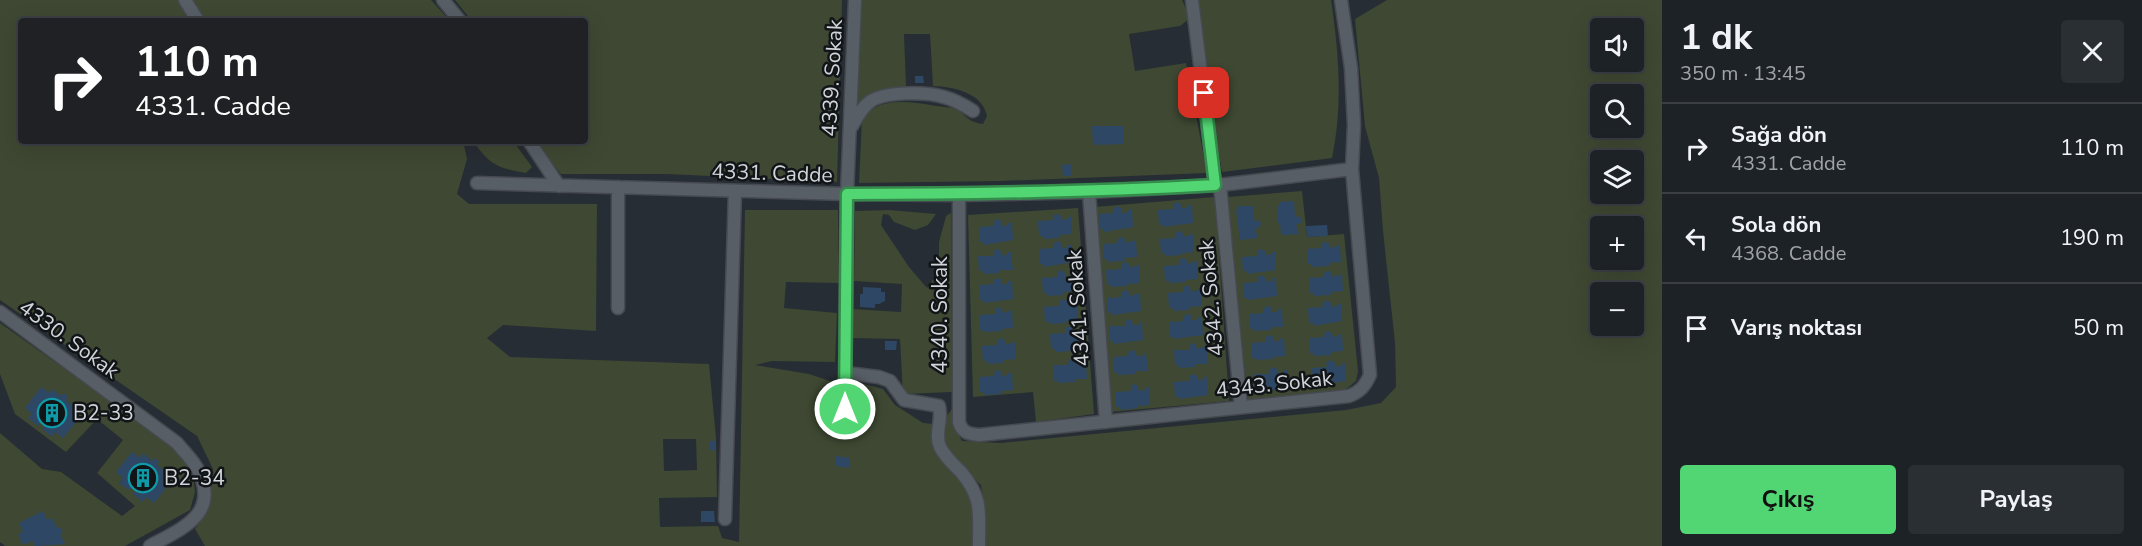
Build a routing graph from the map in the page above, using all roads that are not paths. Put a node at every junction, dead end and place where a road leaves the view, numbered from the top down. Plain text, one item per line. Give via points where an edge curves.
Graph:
1 (185, 0) edge
2 (443, 0) edge
3 (855, 0) edge
4 (1192, 0) edge
5 (1341, 0) edge
6 (196, 18) edge
7 (458, 18) edge
8 (973, 111) dead end
9 (849, 130) junction
10 (531, 144) edge
11 (1352, 169) junction
12 (477, 183) dead end
13 (1218, 185) junction
14 (559, 186) junction
15 (618, 188) junction
16 (735, 191) junction
17 (1089, 192) junction
18 (847, 194) junction
19 (959, 195) junction
20 (618, 308) dead end
21 (0, 312) edge
22 (846, 373) junction
23 (1241, 407) junction
24 (845, 409) dead end
25 (1106, 422) junction
26 (966, 433) joint
27 (725, 519) dead end
28 (150, 546) edge
29 (979, 546) edge

1 - 6 street
2 - 7 street
3 - 9 street, 4339. Sokak
4 - 13 street, 4342. Sokak
5 - 11 street, 4343. Sokak via 1351,68
8 - 9 street via 942,96 884,95 861,110
9 - 18 street, 4339. Sokak
10 - 14 street
11 - 13 street, 4331. Cadde
11 - 23 street, 4343. Sokak via 1370,375 1365,386 1349,396
12 - 14 street, 4331. Cadde
13 - 17 street, 4331. Cadde
13 - 23 street, 4342. Sokak
14 - 15 street, 4331. Cadde
15 - 16 street, 4331. Cadde
15 - 20 street
16 - 18 street, 4331. Cadde
16 - 27 street
17 - 19 street, 4331. Cadde
17 - 25 street, 4341. Sokak
18 - 19 street, 4331. Cadde
18 - 22 street, 4339. Sokak
19 - 26 street, 4340. Sokak via 959,422
21 - 28 street, 4330. Sokak via 177,443 197,470 205,494 201,513 188,525
22 - 24 street, 4339. Sokak
22 - 29 street via 879,377 890,381 904,400 939,406 939,445 975,491
23 - 25 street, 4343. Sokak
25 - 26 street, 4343. Sokak via 979,435

